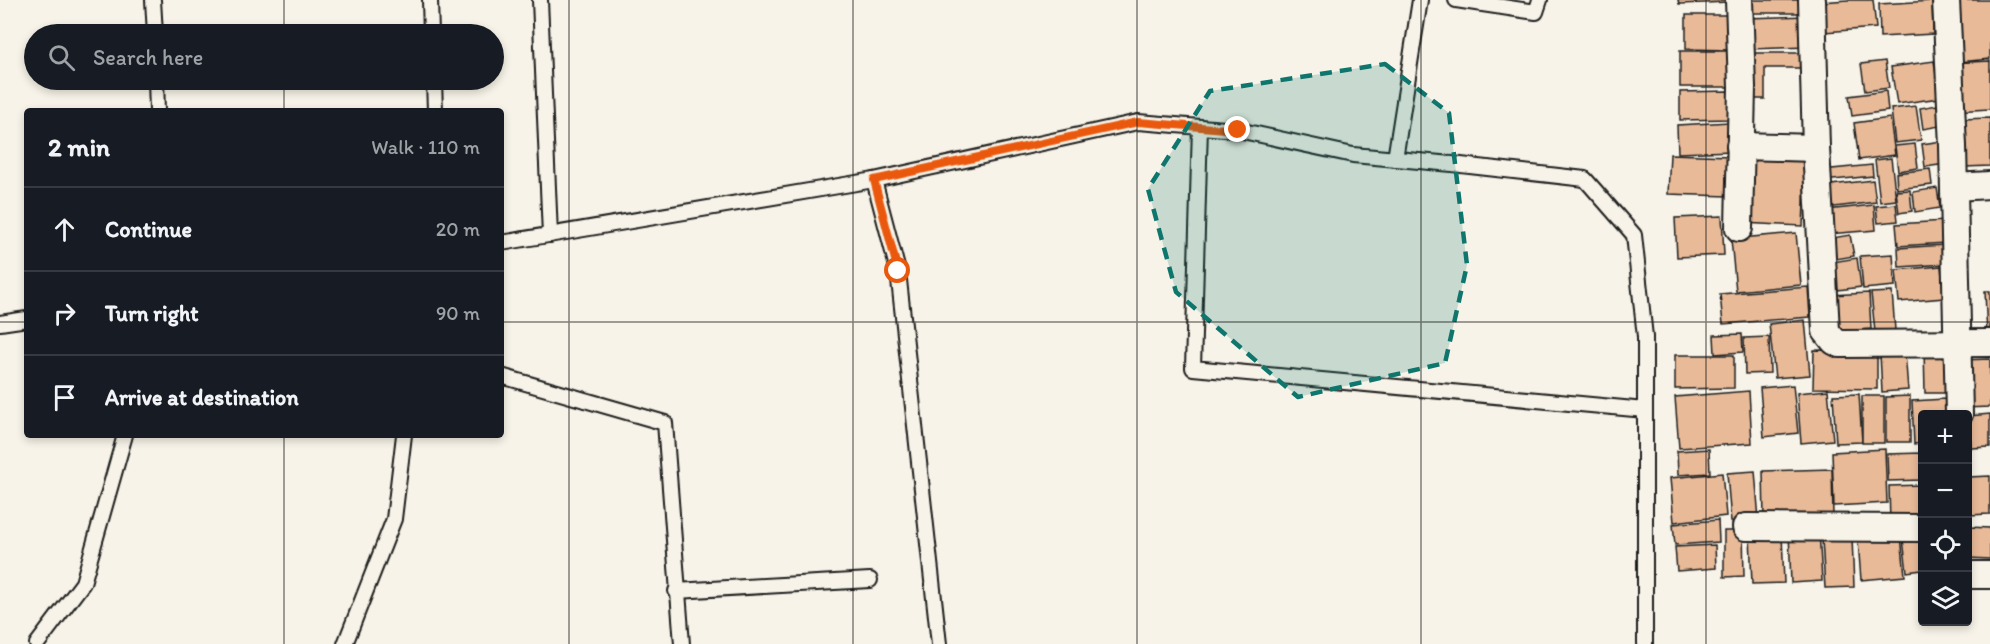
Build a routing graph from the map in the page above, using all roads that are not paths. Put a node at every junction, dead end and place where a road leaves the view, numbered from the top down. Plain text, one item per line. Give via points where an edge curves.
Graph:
1 (153, 0) edge
2 (430, 0) edge
3 (540, 0) edge
4 (1420, 0) edge
5 (1456, 0) edge
6 (1540, 0) edge
7 (1739, 0) edge
8 (1812, 0) edge
9 (1946, 0) edge
10 (154, 24) edge
11 (431, 24) edge
12 (156, 90) edge
13 (434, 90) edge
14 (157, 108) edge
15 (435, 108) edge
16 (1200, 127) junction
17 (1740, 146) junction
18 (1816, 148) junction
19 (1395, 159) junction
20 (874, 180) junction
21 (1990, 185) edge
22 (1954, 187) junction
23 (1739, 228) dead end
24 (550, 235) junction
25 (504, 243) edge
26 (24, 320) edge
27 (0, 323) edge
28 (1958, 343) junction
29 (1990, 343) edge
30 (504, 377) edge
31 (1959, 410) edge
32 (1645, 411) junction
33 (124, 438) edge
34 (404, 438) edge
35 (1746, 527) dead end
36 (1918, 528) edge
37 (1972, 575) edge
38 (1990, 575) edge
39 (870, 580) dead end
40 (676, 591) junction
41 (37, 644) edge
42 (345, 644) edge
43 (682, 644) edge
44 (939, 644) edge
45 (1645, 644) edge

1 - 10 lane
2 - 11 lane
3 - 24 lane
4 - 19 lane
5 - 6 lane via 1536,12
7 - 17 street
8 - 18 street
9 - 22 street
12 - 14 lane
13 - 15 lane
16 - 19 lane via 1238,130 1353,155
16 - 20 lane via 1138,122
16 - 32 lane via 1193,368
17 - 18 street
17 - 23 street
18 - 28 street via 1826,331 1830,337 1840,344
19 - 32 lane via 1585,179 1634,235 1645,337
20 - 24 lane
20 - 44 lane via 898,271
21 - 22 street
22 - 28 street
24 - 25 lane
26 - 27 lane
28 - 29 street
28 - 31 street
30 - 40 lane via 665,423
32 - 45 lane
33 - 41 lane via 83,583
34 - 42 lane via 394,519
35 - 36 street
37 - 38 street
39 - 40 lane
40 - 43 lane

